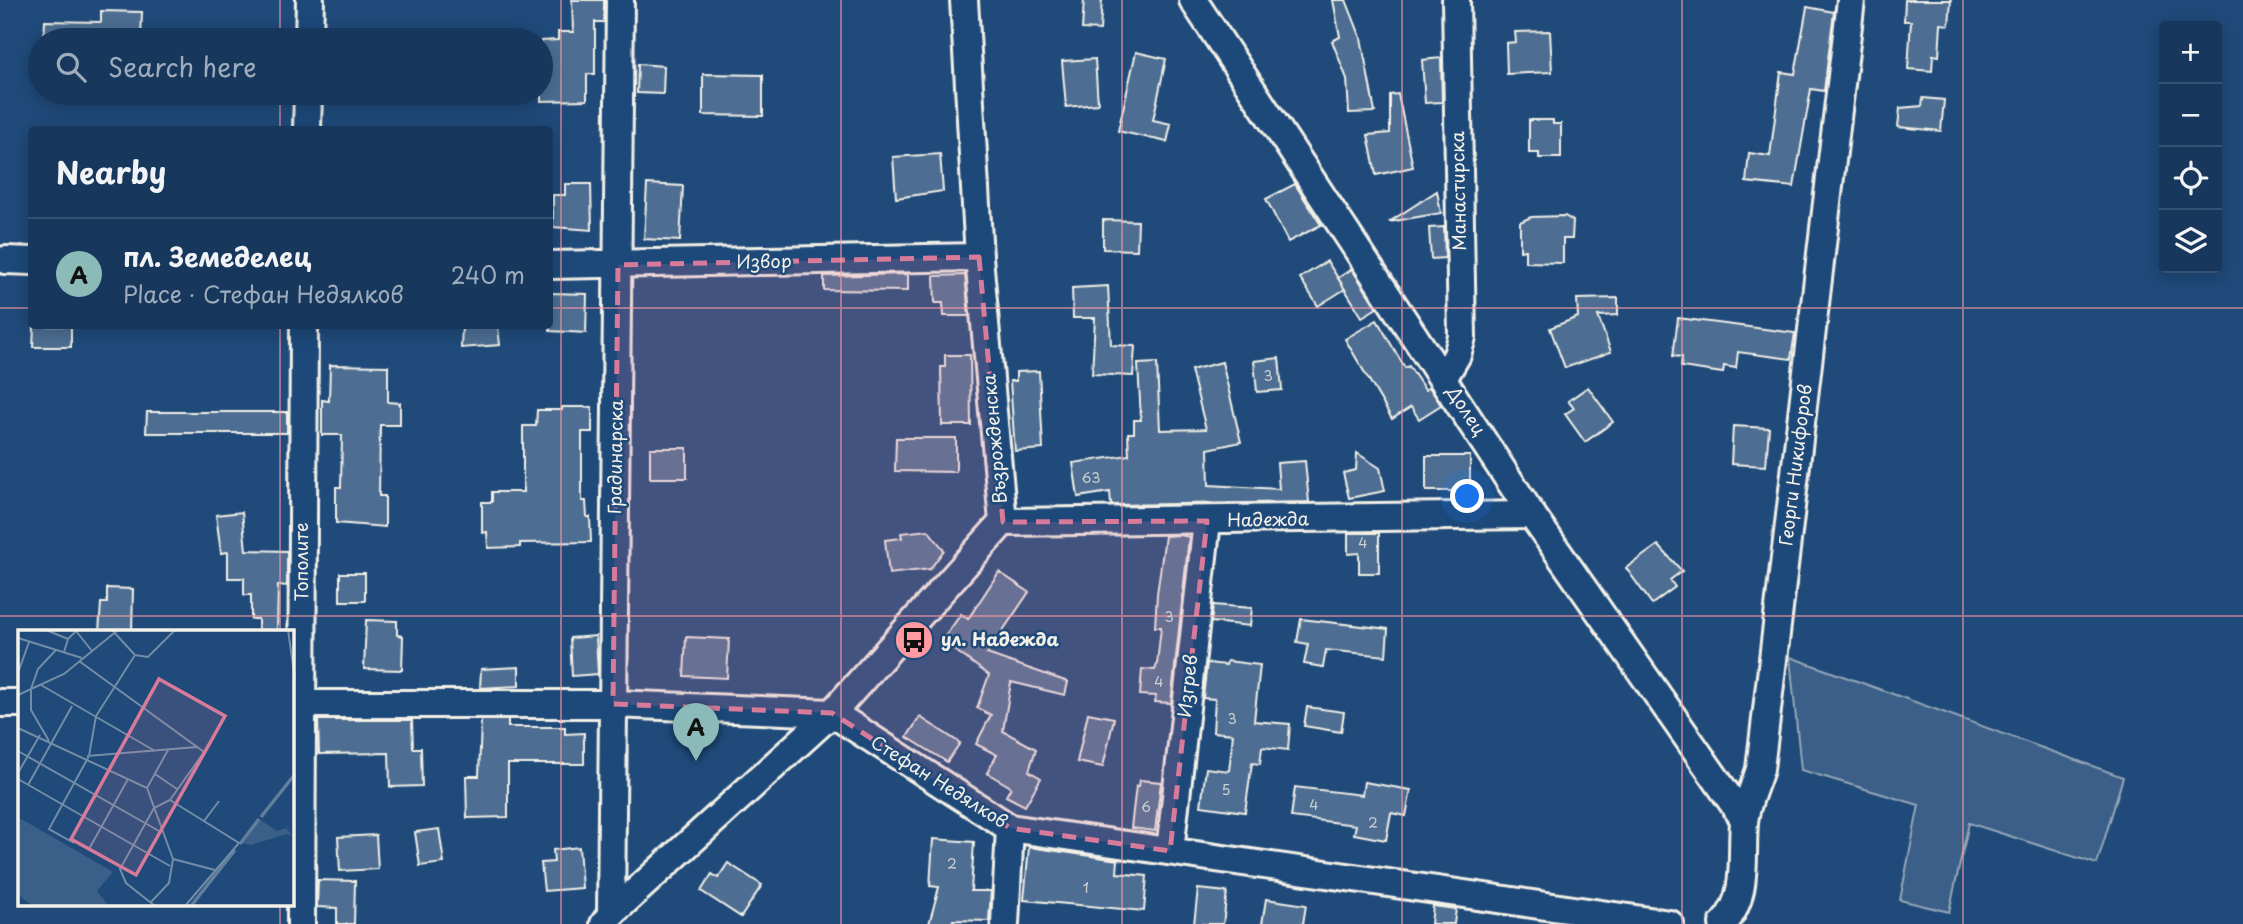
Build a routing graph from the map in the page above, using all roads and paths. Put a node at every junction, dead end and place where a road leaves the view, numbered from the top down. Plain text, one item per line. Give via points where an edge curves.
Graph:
1 (310, 0) edge
2 (621, 0) edge
3 (964, 0) edge
4 (1193, 0) edge
5 (1456, 0) edge
6 (1851, 0) edge
7 (309, 28) edge
8 (308, 105) edge
9 (307, 126) edge
10 (979, 257) junction
11 (5, 260) dead end
12 (28, 261) edge
13 (553, 265) edge
14 (618, 265) junction
15 (304, 329) edge
16 (1444, 377) junction
17 (1532, 515) junction
18 (1003, 522) junction
19 (1207, 522) junction
20 (0, 703) edge
21 (18, 704) edge
22 (296, 705) edge
23 (614, 705) junction
24 (832, 713) junction
25 (1744, 820) junction
26 (1010, 828) junction
27 (1170, 851) junction
28 (608, 919) edge
29 (301, 924) edge
30 (1005, 924) edge
31 (1671, 924) edge
32 (1724, 924) edge

1 - 7 street
2 - 14 street, Градинарска
3 - 10 street, Възрожденска
4 - 16 street, Долец
5 - 16 street, Манастирска via 1462,337
6 - 25 street, Георги Никифоров via 1760,769
8 - 9 street
10 - 14 street, Извор
10 - 18 street, Възрожденска
11 - 12 street
13 - 14 street, Извор
14 - 23 street, Градинарска
15 - 22 street, Тополите
16 - 17 street, Долец
17 - 19 street, Надежда
17 - 25 street, Долец
18 - 19 street, Надежда
18 - 24 street, Възрожденска
19 - 27 street, Изгрев
20 - 21 street
22 - 23 street
22 - 29 street, Тополите
23 - 24 street
23 - 28 street, Градинарска
24 - 26 street, Стефан Недялков
24 - 28 street, Възрожденска
25 - 32 street, Георги Никифоров via 1742,881 1732,915
26 - 27 street, Стефан Недялков
26 - 30 street
27 - 31 street, Стефан Недялков

